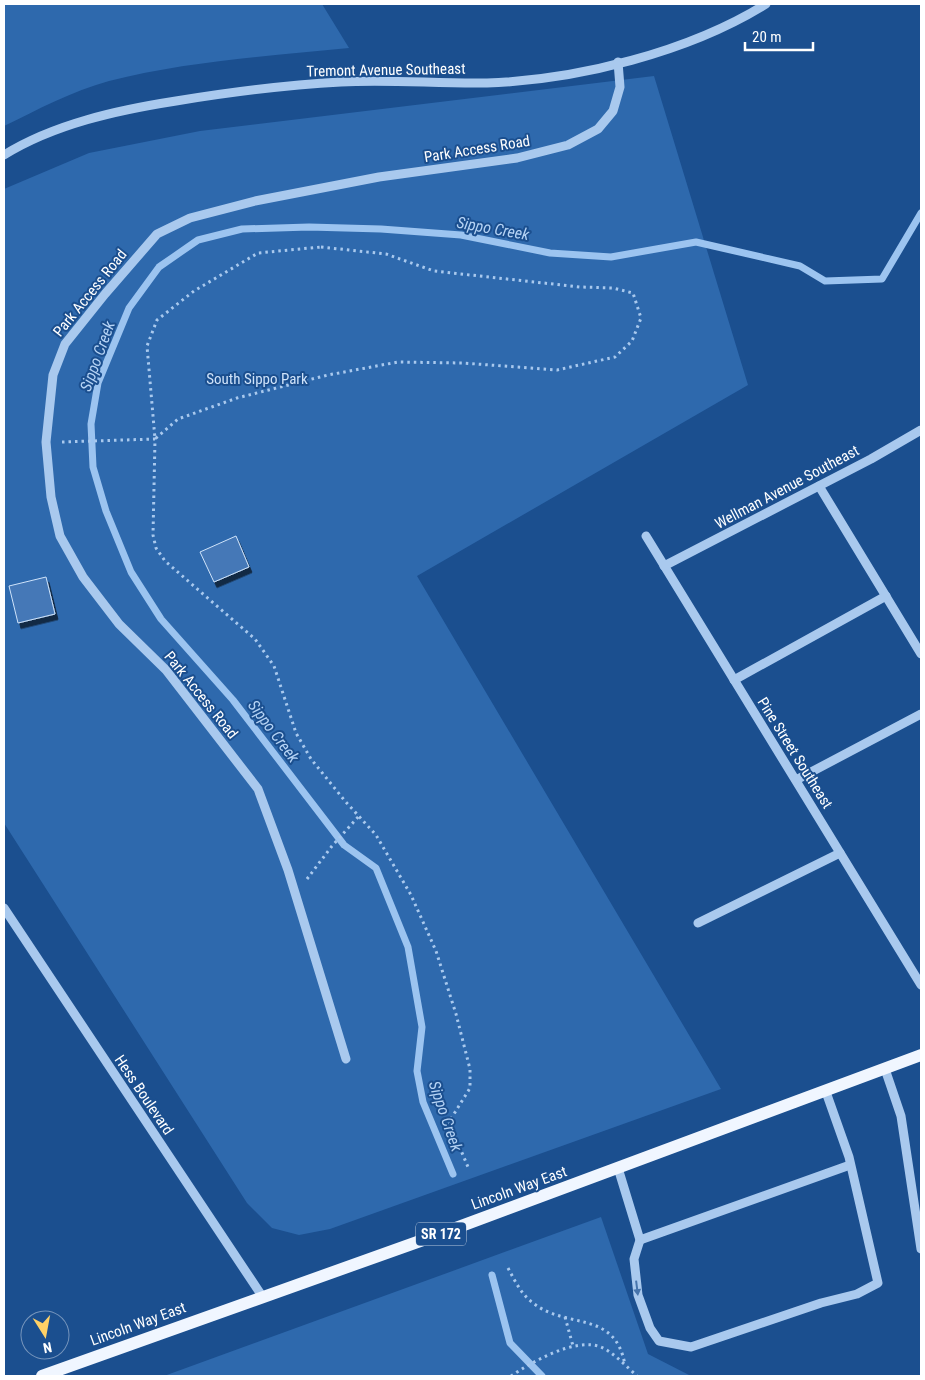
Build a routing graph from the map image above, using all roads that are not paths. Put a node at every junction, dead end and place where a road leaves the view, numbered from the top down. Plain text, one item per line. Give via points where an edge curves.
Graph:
1 (766, 4) edge
2 (618, 62) junction
3 (4, 155) edge
4 (921, 430) edge
5 (819, 486) junction
6 (646, 536) dead end
7 (664, 566) junction
8 (886, 596) junction
9 (921, 654) edge
10 (734, 680) junction
11 (921, 714) edge
12 (796, 780) junction
13 (840, 852) junction
14 (4, 908) edge
15 (698, 923) dead end
16 (921, 985) edge
17 (921, 1055) edge
18 (346, 1059) dead end
19 (884, 1069) junction
20 (826, 1092) junction
21 (850, 1165) junction
22 (618, 1168) junction
23 (640, 1240) junction
24 (921, 1249) edge
25 (262, 1296) junction
26 (42, 1376) edge

1 - 2 street, Tremont Avenue Southeast via 691,40
2 - 3 street, Tremont Avenue Southeast via 536,78 487,83 342,82 250,89 151,105 101,117 48,134
2 - 18 street, Park Access Road via 620,87 613,111 598,129 568,145 517,158 379,178 255,201 190,218 157,234 64,344 53,375 46,442 51,497 60,536 83,577 119,624 166,670 258,789 288,870
4 - 5 street, Wellman Avenue Southeast
5 - 7 street, Wellman Avenue Southeast
5 - 8 street
6 - 7 street, Pine Street Southeast
7 - 10 street, Pine Street Southeast
8 - 9 street
8 - 10 street
10 - 12 street, Pine Street Southeast
11 - 12 street
12 - 13 street, Pine Street Southeast
13 - 15 street
13 - 16 street, Pine Street Southeast
14 - 25 street, Hess Boulevard
17 - 19 main road, Lincoln Way East / SR 172
19 - 20 main road, Lincoln Way East / SR 172
19 - 24 street via 901,1116
20 - 21 street
20 - 22 main road, Lincoln Way East / SR 172
21 - 23 street
23 -> 21 street via 634,1259 638,1295 650,1328 659,1341 692,1348 821,1303 858,1294 878,1283
22 - 23 street
22 - 25 main road, Lincoln Way East / SR 172
25 - 26 main road, Lincoln Way East / SR 172

